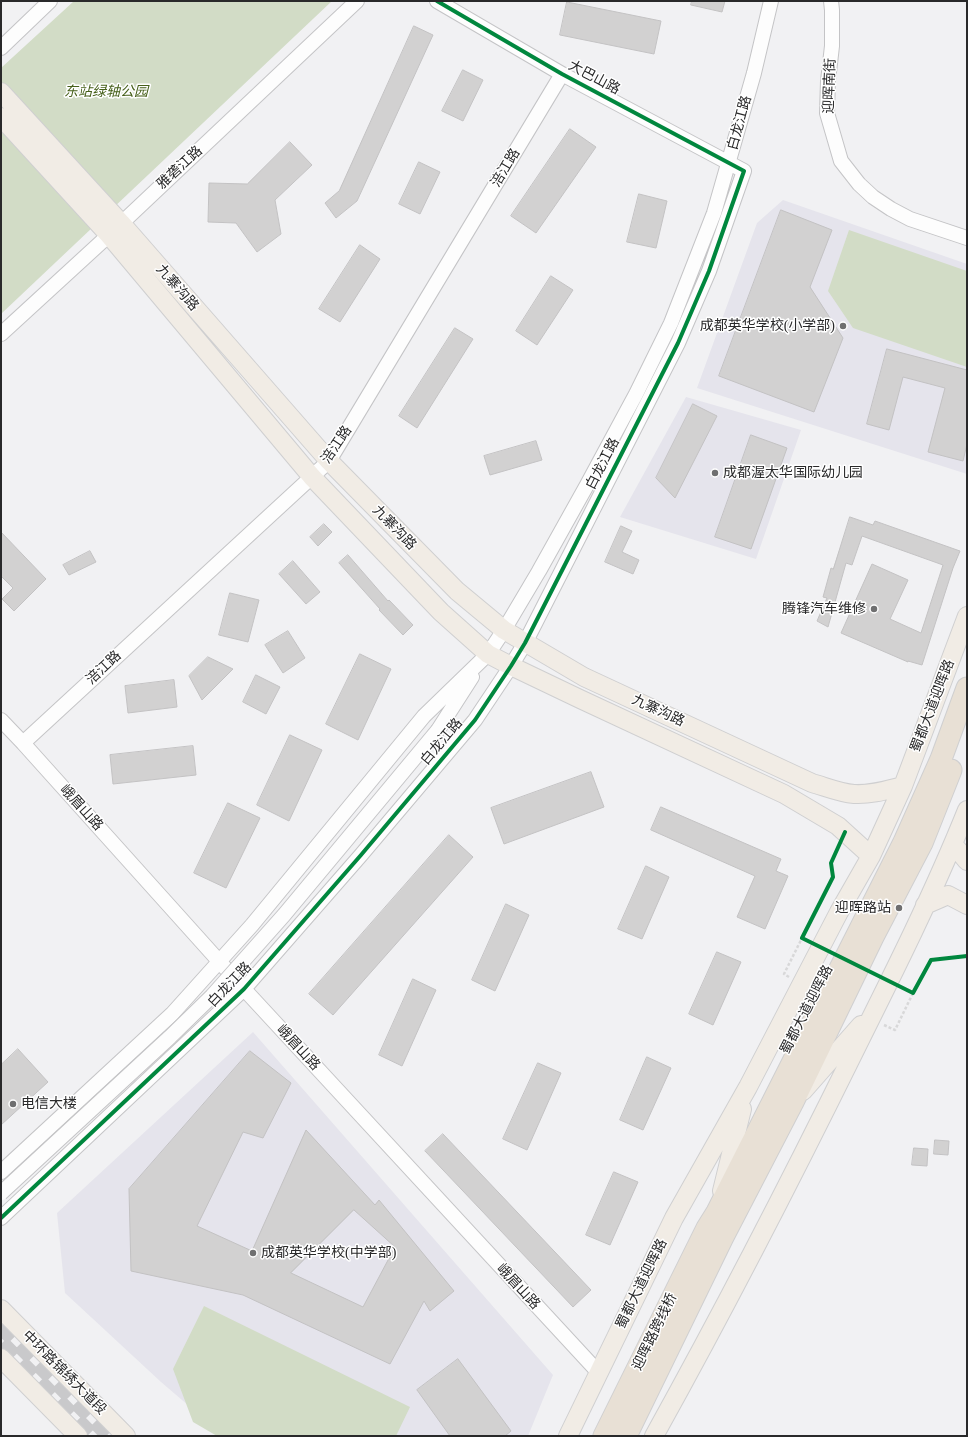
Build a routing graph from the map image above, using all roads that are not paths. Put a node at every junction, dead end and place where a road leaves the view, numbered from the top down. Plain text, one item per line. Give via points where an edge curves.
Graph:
1 (50, 1) edge
2 (357, 1) edge
3 (437, 1) edge
4 (771, 1) edge
5 (831, 1) edge
6 (1, 48) edge
7 (562, 74) junction
8 (1, 92) edge
9 (1, 117) edge
10 (729, 162) junction
11 (744, 171) joint
12 (115, 229) junction
13 (967, 238) edge
14 (1, 334) edge
15 (329, 461) junction
16 (312, 477) junction
17 (967, 616) edge
18 (504, 630) junction
19 (525, 643) junction
20 (488, 654) junction
21 (511, 666) junction
22 (967, 688) edge
23 (1, 720) edge
24 (967, 730) edge
25 (23, 743) junction
26 (903, 786) junction
27 (967, 810) edge
28 (953, 844) junction
29 (871, 856) junction
30 (967, 861) edge
31 (925, 905) junction
32 (967, 905) edge
33 (219, 962) junction
34 (244, 989) junction
35 (876, 1008) junction
36 (748, 1087) junction
37 (793, 1102) junction
38 (1, 1172) edge
39 (1, 1193) edge
40 (1, 1218) edge
41 (716, 1226) junction
42 (1, 1309) edge
43 (1, 1358) edge
44 (599, 1374) junction
45 (78, 1436) edge
46 (126, 1436) edge
47 (568, 1436) edge
48 (604, 1436) edge
49 (626, 1436) edge
50 (654, 1436) edge

1 - 6 street
2 - 12 street, 雅砻江路
3 - 7 street, 大巴山路
4 - 10 street, 白龙江路
5 - 13 street, 迎晖南街 via 832,46 827,113 841,161 859,184 891,210
7 - 10 street, 大巴山路
7 - 15 street, 涪江路
8 - 12 main road, 九寨沟路
9 - 12 main road, 九寨沟路
10 - 11 street, 大巴山路
10 - 18 street, 白龙江路 via 696,263 647,373 587,485
11 - 19 street, 白龙江路 via 709,271 678,343
12 - 14 street, 雅砻江路
12 - 15 main road, 九寨沟路
12 - 16 main road, 九寨沟路
15 - 16 street, 涪江路
15 - 18 main road, 九寨沟路 via 457,592
16 - 20 main road, 九寨沟路 via 441,612
16 - 25 street, 涪江路
17 - 26 main road, 蜀都大道迎晖路
18 - 19 main road, 九寨沟路
18 - 20 street, 白龙江路
19 - 21 street, 白龙江路
19 - 26 main road, 九寨沟路 via 584,677 812,783 854,794 876,793
20 - 21 main road, 九寨沟路
20 - 33 street, 白龙江路 via 424,716
20 - 39 street, bridge via 438,730 284,915 212,996
21 - 29 main road, 九寨沟路 via 784,794 838,826
21 - 34 street, 白龙江路 via 475,720
22 - 41 highway, 蜀都大道迎晖路 via 904,842
23 - 25 street, 峨眉山路
24 - 37 highway, 蜀都大道迎晖路 via 922,842
25 - 33 street, 峨眉山路
26 - 29 main road, 蜀都大道迎晖路
27 - 28 main road
28 - 30 main road
28 - 31 main road
29 - 36 main road, 蜀都大道迎晖路
31 - 32 main road via 948,895
31 - 35 main road
33 - 34 street, 峨眉山路
33 - 38 street, 白龙江路 via 172,1014
34 - 40 street, 白龙江路
34 - 44 street, 峨眉山路
35 - 37 main road
35 - 50 main road via 794,1176
36 - 41 main road
36 - 44 main road, 蜀都大道迎晖路 via 674,1218
37 - 41 highway, 蜀都大道迎晖路
41 - 48 highway, 迎晖路跨线桥
41 - 49 highway, 迎晖路跨线桥
42 - 46 main road, 中环路锦绣大道段
43 - 45 main road
44 - 47 main road, 蜀都大道迎晖路

